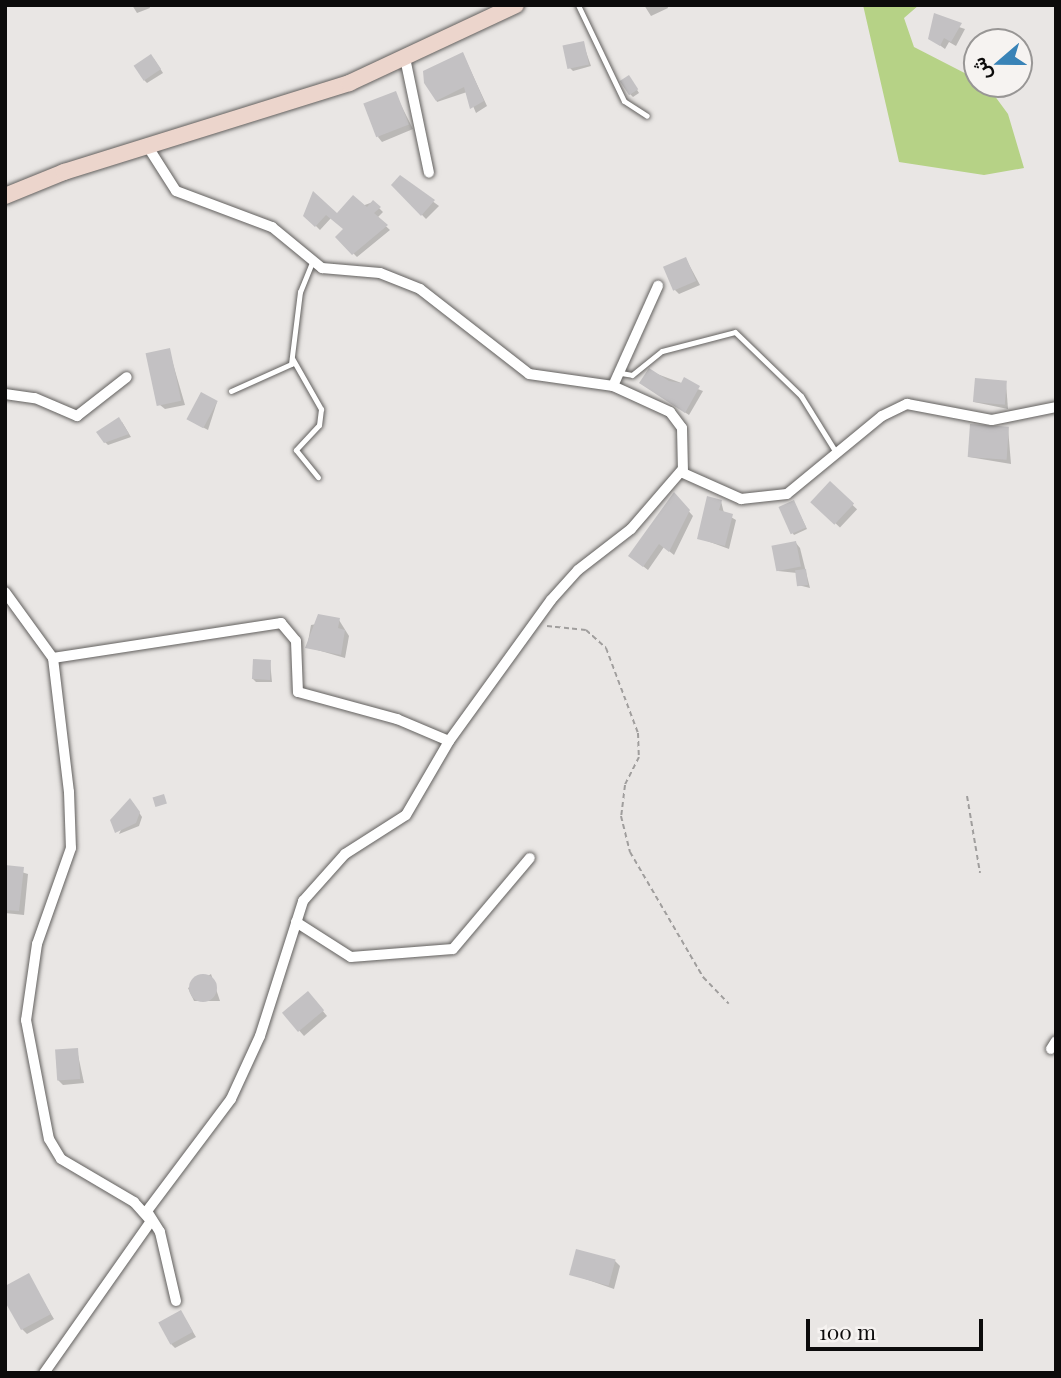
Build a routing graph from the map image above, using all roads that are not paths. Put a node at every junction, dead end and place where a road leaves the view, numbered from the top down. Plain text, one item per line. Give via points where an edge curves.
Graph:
1 (516, 5) edge
2 (578, 5) edge
3 (405, 58) junction
4 (647, 116) dead end
5 (148, 147) junction
6 (429, 173) dead end
7 (5, 196) edge
8 (312, 262) junction
9 (658, 286) dead end
10 (291, 355) junction
11 (619, 373) junction
12 (127, 377) dead end
13 (614, 386) junction
14 (231, 391) dead end
15 (5, 394) edge
16 (1056, 407) edge
17 (837, 454) junction
18 (682, 470) junction
19 (318, 477) dead end
20 (5, 592) edge
21 (53, 658) junction
22 (449, 741) junction
23 (530, 858) dead end
24 (296, 922) junction
25 (147, 1211) junction
26 (176, 1301) dead end
27 (44, 1373) edge

1 - 3 main road
2 - 4 lane via 624,101
3 - 5 main road
3 - 6 street
5 - 7 main road
5 - 8 street via 176,191 272,227
8 - 10 lane via 300,292
8 - 13 street via 380,273 420,289 529,374
9 - 11 street
10 - 14 lane via 291,364
10 - 19 lane via 321,409 319,425 296,450
11 - 13 street
11 - 17 lane via 632,374 662,351 735,332 801,396
12 - 15 street via 77,416 35,398
13 - 18 street via 678,419
16 - 17 street via 992,420 907,404 882,416
17 - 18 street via 787,494 765,501 702,486
18 - 22 street via 631,529 570,578
20 - 21 street
21 - 22 street via 281,623 296,641 298,692 397,719
21 - 25 street via 72,838 37,944 27,1034 54,1150 71,1167
22 - 24 street via 406,815 337,861 307,895
23 - 24 street via 453,949 351,957
24 - 25 street via 260,1036 231,1099
25 - 26 street via 160,1232
25 - 27 street via 150,1225 142,1241

